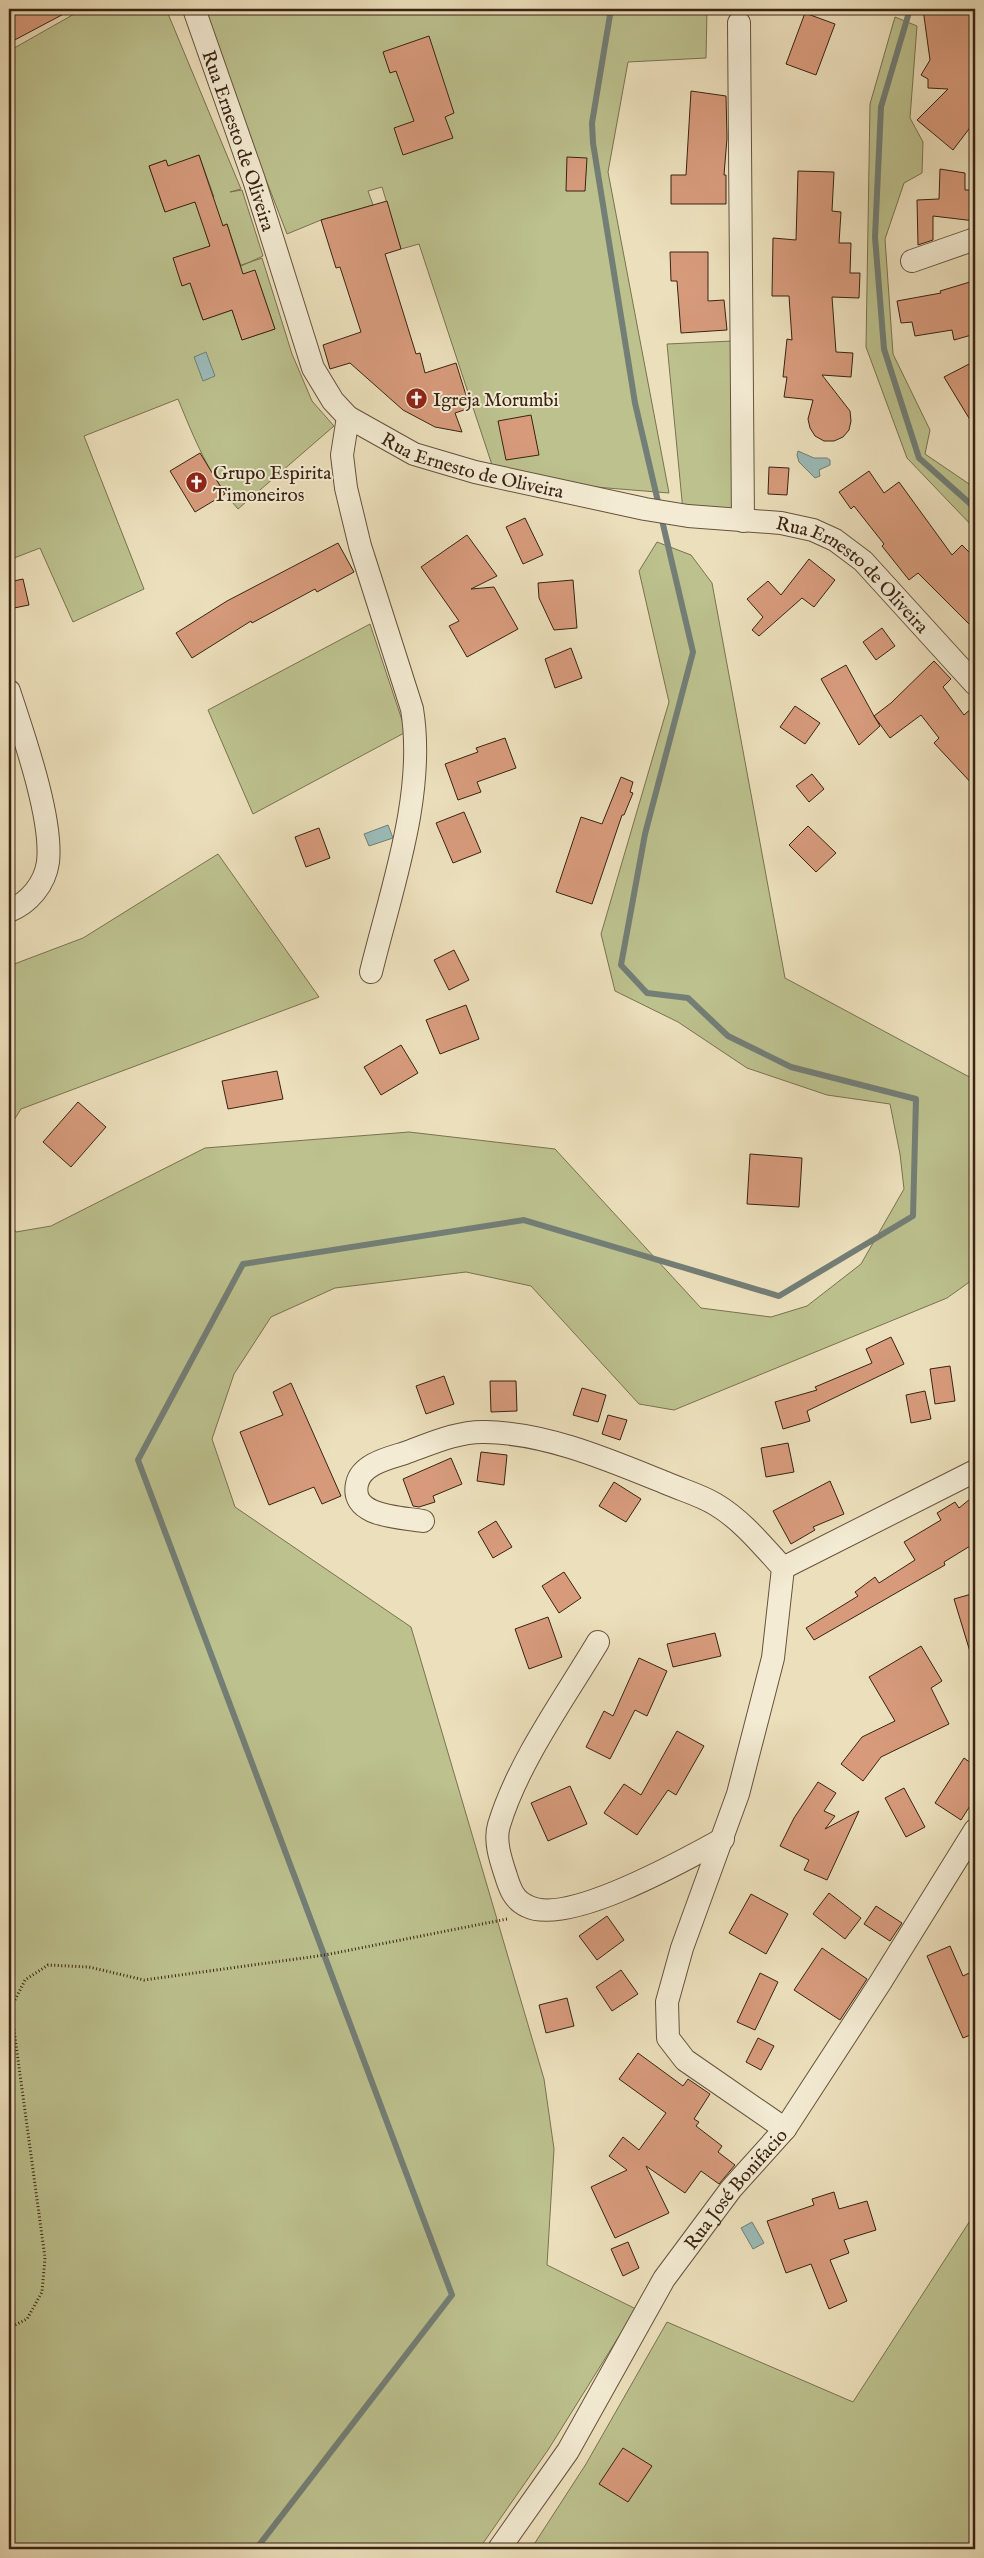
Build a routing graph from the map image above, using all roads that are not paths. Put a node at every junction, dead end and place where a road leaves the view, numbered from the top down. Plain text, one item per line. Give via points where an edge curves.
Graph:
1 (194, 9) edge
2 (739, 22) dead end
3 (975, 240) edge
4 (912, 261) dead end
5 (348, 417) junction
6 (743, 521) junction
7 (975, 684) edge
8 (9, 691) edge
9 (9, 911) edge
10 (372, 972) dead end
11 (975, 1471) edge
12 (423, 1521) dead end
13 (783, 1568) junction
14 (598, 1642) dead end
15 (975, 1830) edge
16 (723, 1839) junction
17 (785, 2129) junction
18 (499, 2549) edge

1 - 5 street, Rua Ernesto de Oliveira via 254,180 314,368 333,401
2 - 6 street
3 - 4 street
5 - 6 street, Rua Ernesto de Oliveira via 414,454 443,464 645,509
5 - 10 street via 342,455 346,488 360,546 412,709 415,728 416,767 409,816
6 - 7 street, Rua Ernesto de Oliveira via 781,523 813,530 834,540 863,561
8 - 9 street via 40,798 48,842 48,864 39,888
11 - 13 street
12 - 13 street via 384,1515 363,1507 356,1495 357,1482 365,1469 446,1438 484,1432 538,1438 622,1466 714,1503 744,1525
13 - 16 street via 774,1658
14 - 16 street via 515,1781 498,1827 498,1852 511,1893 527,1906 548,1911 591,1901 646,1880
15 - 17 street, Rua José Bonifacio
16 - 17 street via 682,1948 667,2002 668,2038 685,2060
17 - 18 street, Rua José Bonifacio via 730,2189 664,2279 568,2451

